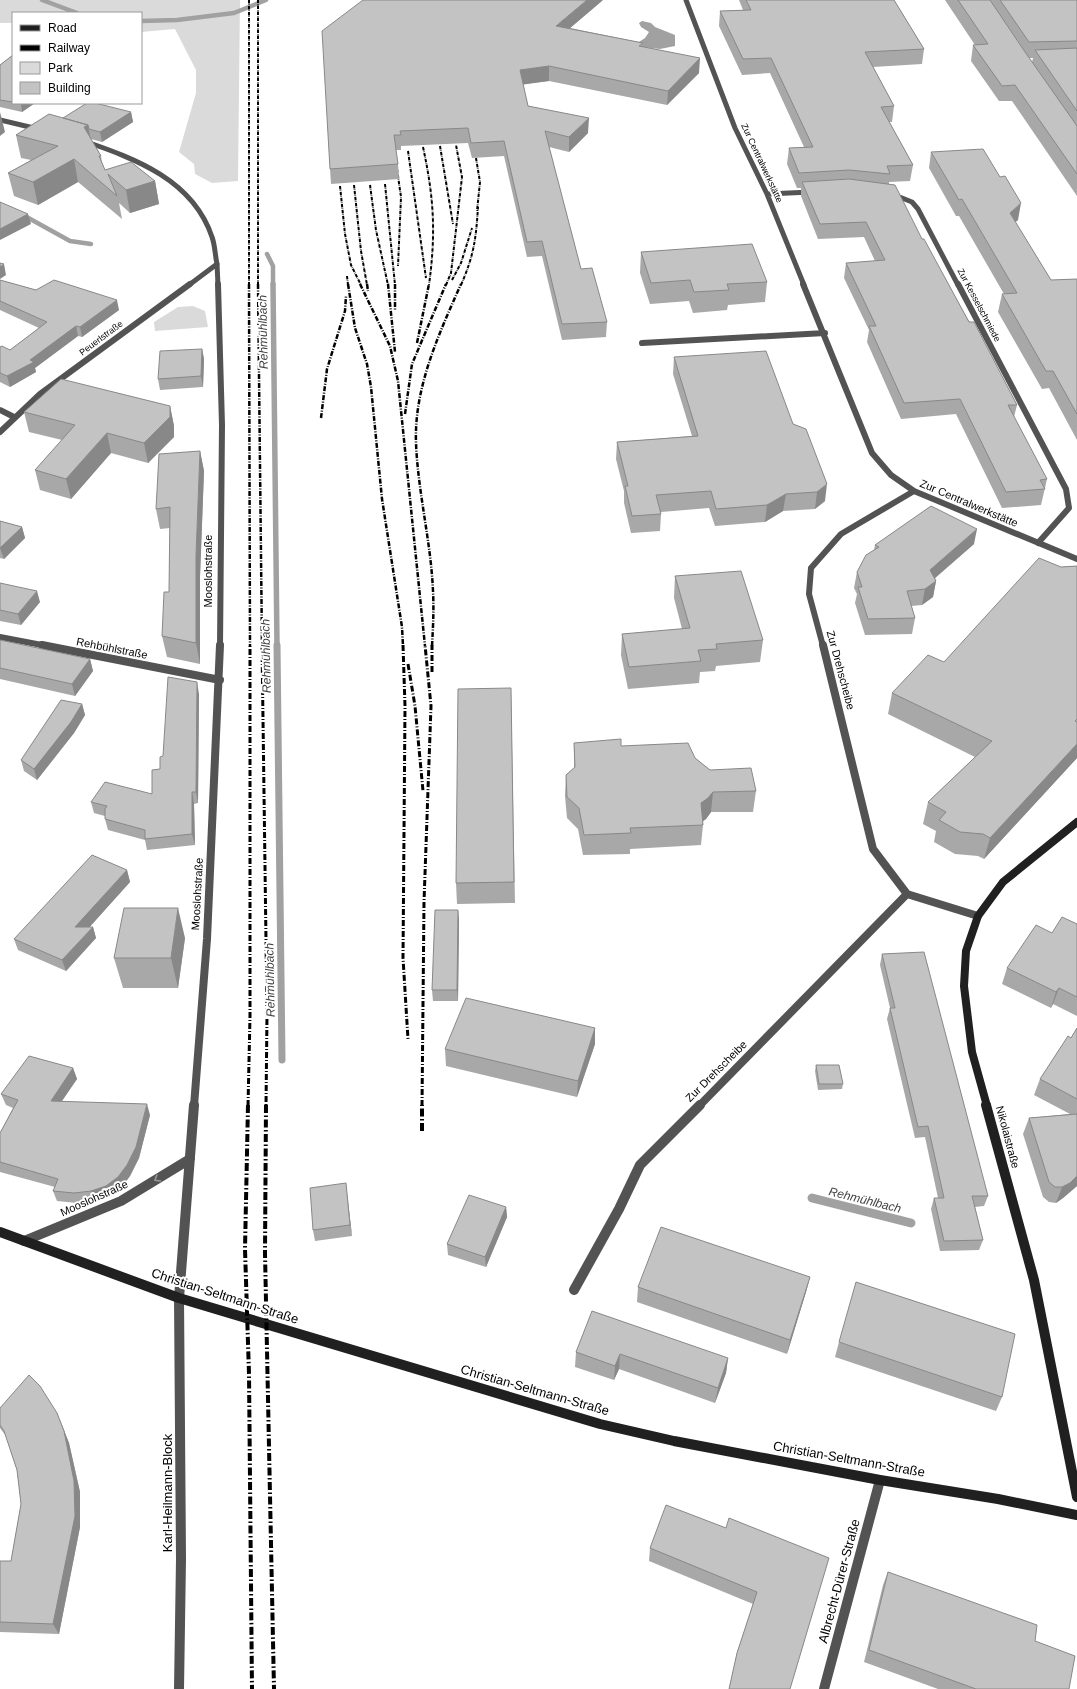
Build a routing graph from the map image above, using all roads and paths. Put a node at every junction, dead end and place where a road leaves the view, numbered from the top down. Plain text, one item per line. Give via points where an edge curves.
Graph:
1 (686, 0) edge
2 (0, 120) edge
3 (45, 131) edge
4 (74, 138) edge
5 (821, 192) edge
6 (886, 192) edge
7 (767, 194) junction
8 (217, 264) junction
9 (825, 333) junction
10 (642, 343) dead end
11 (0, 410) edge
12 (14, 417) junction
13 (0, 432) edge
14 (914, 491) junction
15 (1038, 543) junction
16 (1077, 559) edge
17 (0, 637) edge
18 (220, 680) junction
19 (1077, 822) edge
20 (908, 894) junction
21 (978, 916) junction
22 (190, 1159) junction
23 (0, 1232) edge
24 (24, 1241) junction
25 (574, 1290) dead end
26 (179, 1298) junction
27 (880, 1480) junction
28 (1077, 1497) edge
29 (1077, 1515) edge
30 (180, 1689) edge
31 (824, 1689) edge

1 - 7 street, Zur Centralwerkstätte via 735,128
2 - 3 street
4 - 8 street, Mooslohstraße via 152,167 183,191 205,217 215,244
5 - 7 street
6 - 15 street, Zur Kesselschmiede via 912,202 918,209 1066,489 1069,508
7 - 9 street, Zur Centralwerkstätte
8 - 12 street, Peuerlstraße via 40,394
8 - 18 street, Mooslohstraße via 222,425
9 - 10 street
9 - 14 street, Zur Centralwerkstätte via 872,453 891,475
11 - 12 street
12 - 13 street, Peuerlstraße
14 - 15 street, Zur Centralwerkstätte
14 - 20 street, Zur Drehscheibe via 841,534 811,568 808,594 873,849
15 - 16 street, Zur Centralwerkstätte
17 - 18 street, Rehbühlstraße
18 - 22 street, Mooslohstraße via 207,939
19 - 21 main road, Nikolaistraße via 1003,882
20 - 21 street
20 - 25 street, Zur Drehscheibe via 640,1165
21 - 28 main road, Nikolaistraße via 966,951 964,986 972,1052 1034,1280
22 -> 24 street, Mooslohstraße via 121,1201
22 - 26 street, Mooslohstraße
23 - 24 main road, Christian-Seltmann-Straße
24 - 26 main road, Christian-Seltmann-Straße
26 - 27 main road, Christian-Seltmann-Straße via 600,1424
26 - 30 street, Karl-Heilmann-Block
27 - 29 main road, Christian-Seltmann-Straße
27 - 31 street, Albrecht-Dürer-Straße

